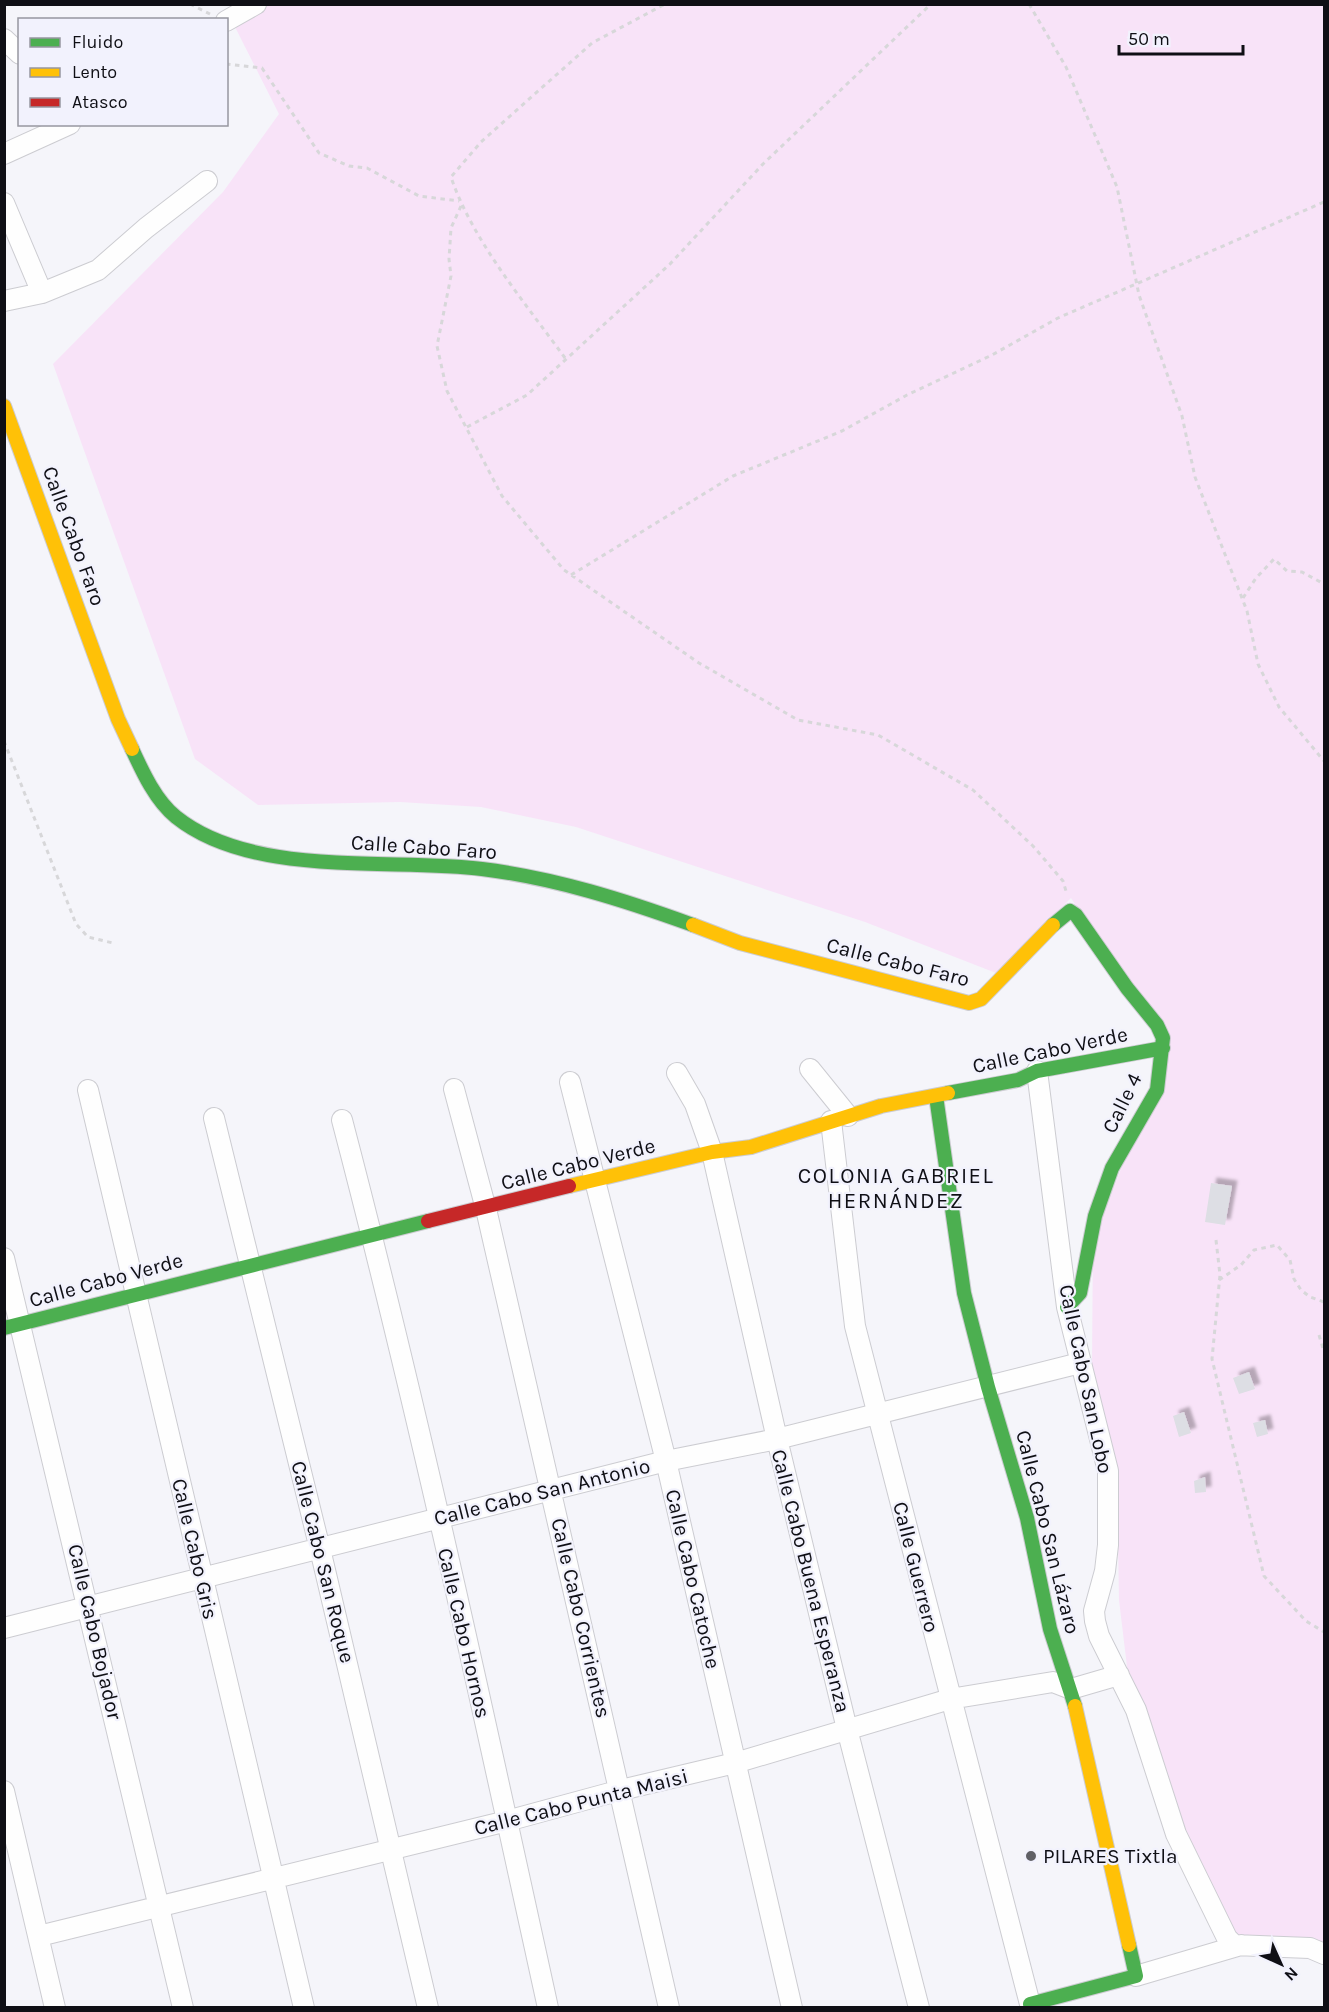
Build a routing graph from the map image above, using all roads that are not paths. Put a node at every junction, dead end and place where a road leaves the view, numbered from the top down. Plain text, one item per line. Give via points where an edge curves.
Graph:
1 (256, 4) edge
2 (225, 18) edge
3 (4, 39) edge
4 (18, 52) edge
5 (66, 126) edge
6 (4, 154) edge
7 (207, 180) dead end
8 (4, 202) edge
9 (42, 293) junction
10 (4, 301) edge
11 (4, 405) edge
12 (1073, 913) joint
13 (1163, 1048) junction
14 (810, 1069) dead end
15 (1037, 1071) junction
16 (676, 1073) dead end
17 (570, 1082) dead end
18 (454, 1089) dead end
19 (88, 1090) dead end
20 (936, 1096) junction
21 (214, 1118) dead end
22 (840, 1119) junction
23 (342, 1120) dead end
24 (712, 1152) junction
25 (596, 1179) junction
26 (486, 1209) junction
27 (372, 1235) junction
28 (4, 1258) edge
29 (249, 1266) junction
30 (137, 1293) junction
31 (1071, 1303) junction
32 (13, 1326) edge
33 (1080, 1363) junction
34 (988, 1388) junction
35 (877, 1415) junction
36 (777, 1439) junction
37 (666, 1461) junction
38 (551, 1491) junction
39 (438, 1518) junction
40 (320, 1549) junction
41 (202, 1578) junction
42 (89, 1608) junction
43 (4, 1628) edge
44 (1119, 1675) junction
45 (1071, 1689) junction
46 (950, 1699) junction
47 (847, 1729) junction
48 (735, 1763) junction
49 (621, 1790) junction
50 (4, 1791) edge
51 (507, 1821) junction
52 (391, 1850) junction
53 (273, 1877) junction
54 (159, 1905) junction
55 (39, 1936) junction
56 (1241, 1945) junction
57 (1324, 1954) edge
58 (1136, 1977) junction
59 (1026, 2006) edge
60 (55, 2007) edge
61 (183, 2007) edge
62 (304, 2007) edge
63 (428, 2007) edge
64 (548, 2007) edge
65 (669, 2007) edge
66 (792, 2007) edge
67 (919, 2007) edge

1 - 2 street
3 - 4 street
5 - 6 street
7 - 9 street via 98,270
8 - 9 street
9 - 10 street
11 - 12 street, Calle Cabo Faro via 118,718 139,764 162,803 177,818 219,842 293,860 481,869 550,881 617,897 740,943 969,1003 981,999 1058,919
12 - 13 street, Calle 4 via 1157,1025
13 - 15 street, Calle Cabo Verde
13 - 31 street, Calle 4 via 1157,1090 1112,1168 1095,1216 1080,1293
14 - 22 street
15 - 20 street, Calle Cabo Verde via 1018,1080
15 - 31 street, Calle Cabo San Lobo
16 - 24 street, Calle Cabo Buena Esperanza via 695,1104
17 - 25 street, Calle Cabo Catoche
18 - 26 street, Calle Cabo Corrientes
19 - 30 street, Calle Cabo Gris
20 - 22 street, Calle Cabo Verde via 881,1106
20 - 34 street, Calle Cabo San Lázaro via 964,1293
21 - 29 street, Calle Cabo San Roque
22 - 24 street, Calle Cabo Verde via 751,1147
22 - 35 street, Calle Guerrero via 855,1326
23 - 27 street, Calle Cabo Hornos
24 - 25 street, Calle Cabo Verde
24 - 36 street, Calle Cabo Buena Esperanza
25 - 26 street, Calle Cabo Verde
25 - 37 street, Calle Cabo Catoche
26 - 27 street, Calle Cabo Verde
26 - 38 street, Calle Cabo Corrientes
27 - 29 street, Calle Cabo Verde
27 - 39 street, Calle Cabo Hornos
28 - 32 street, Calle Cabo Bojador
29 - 30 street, Calle Cabo Verde
29 - 40 street, Calle Cabo San Roque
30 - 32 street, Calle Cabo Verde
30 - 41 street, Calle Cabo Gris
31 - 33 street, Calle Cabo San Lobo
32 - 42 street, Calle Cabo Bojador
33 - 34 street, Calle Cabo San Antonio
33 - 44 street, Calle Cabo San Lobo via 1108,1472 1105,1571 1095,1621
34 - 35 street, Calle Cabo San Antonio
34 - 45 street, Calle Cabo San Lázaro via 1027,1518 1050,1629
35 - 36 street, Calle Cabo San Antonio
35 - 46 street, Calle Guerrero
36 - 37 street, Calle Cabo San Antonio
36 - 47 street, Calle Cabo Buena Esperanza
37 - 38 street, Calle Cabo San Antonio
37 - 48 street, Calle Cabo Catoche
38 - 39 street, Calle Cabo San Antonio
38 - 49 street, Calle Cabo Corrientes
39 - 40 street, Calle Cabo San Antonio
39 - 51 street, Calle Cabo Hornos
40 - 41 street, Calle Cabo San Antonio
40 - 52 street, Calle Cabo San Roque
41 - 42 street, Calle Cabo San Antonio
41 - 53 street, Calle Cabo Gris
42 - 43 street, Calle Cabo San Antonio
42 - 54 street, Calle Cabo Bojador
44 - 45 street, Calle Cabo Punta Maisi
44 - 56 street, Calle Cabo San Lobo via 1149,1745 1176,1834 1227,1938 1234,1945
45 - 46 street, Calle Cabo Punta Maisi via 1053,1682
45 - 58 street, Calle Cabo San Lázaro
46 - 47 street, Calle Cabo Punta Maisi
46 - 59 street, Calle Guerrero
47 - 48 street, Calle Cabo Punta Maisi
47 - 67 street, Calle Cabo Buena Esperanza
48 - 49 street, Calle Cabo Punta Maisi
48 - 66 street, Calle Cabo Catoche
49 - 51 street, Calle Cabo Punta Maisi
49 - 65 street, Calle Cabo Corrientes
50 - 55 street
51 - 52 street, Calle Cabo Punta Maisi
51 - 64 street, Calle Cabo Hornos
52 - 53 street, Calle Cabo Punta Maisi
52 - 63 street, Calle Cabo San Roque
53 - 54 street, Calle Cabo Punta Maisi
53 - 62 street, Calle Cabo Gris
54 - 55 street, Calle Cabo Punta Maisi
54 - 61 street, Calle Cabo Bojador
55 - 60 street
56 - 57 street via 1310,1947
56 - 58 street
58 - 59 street

